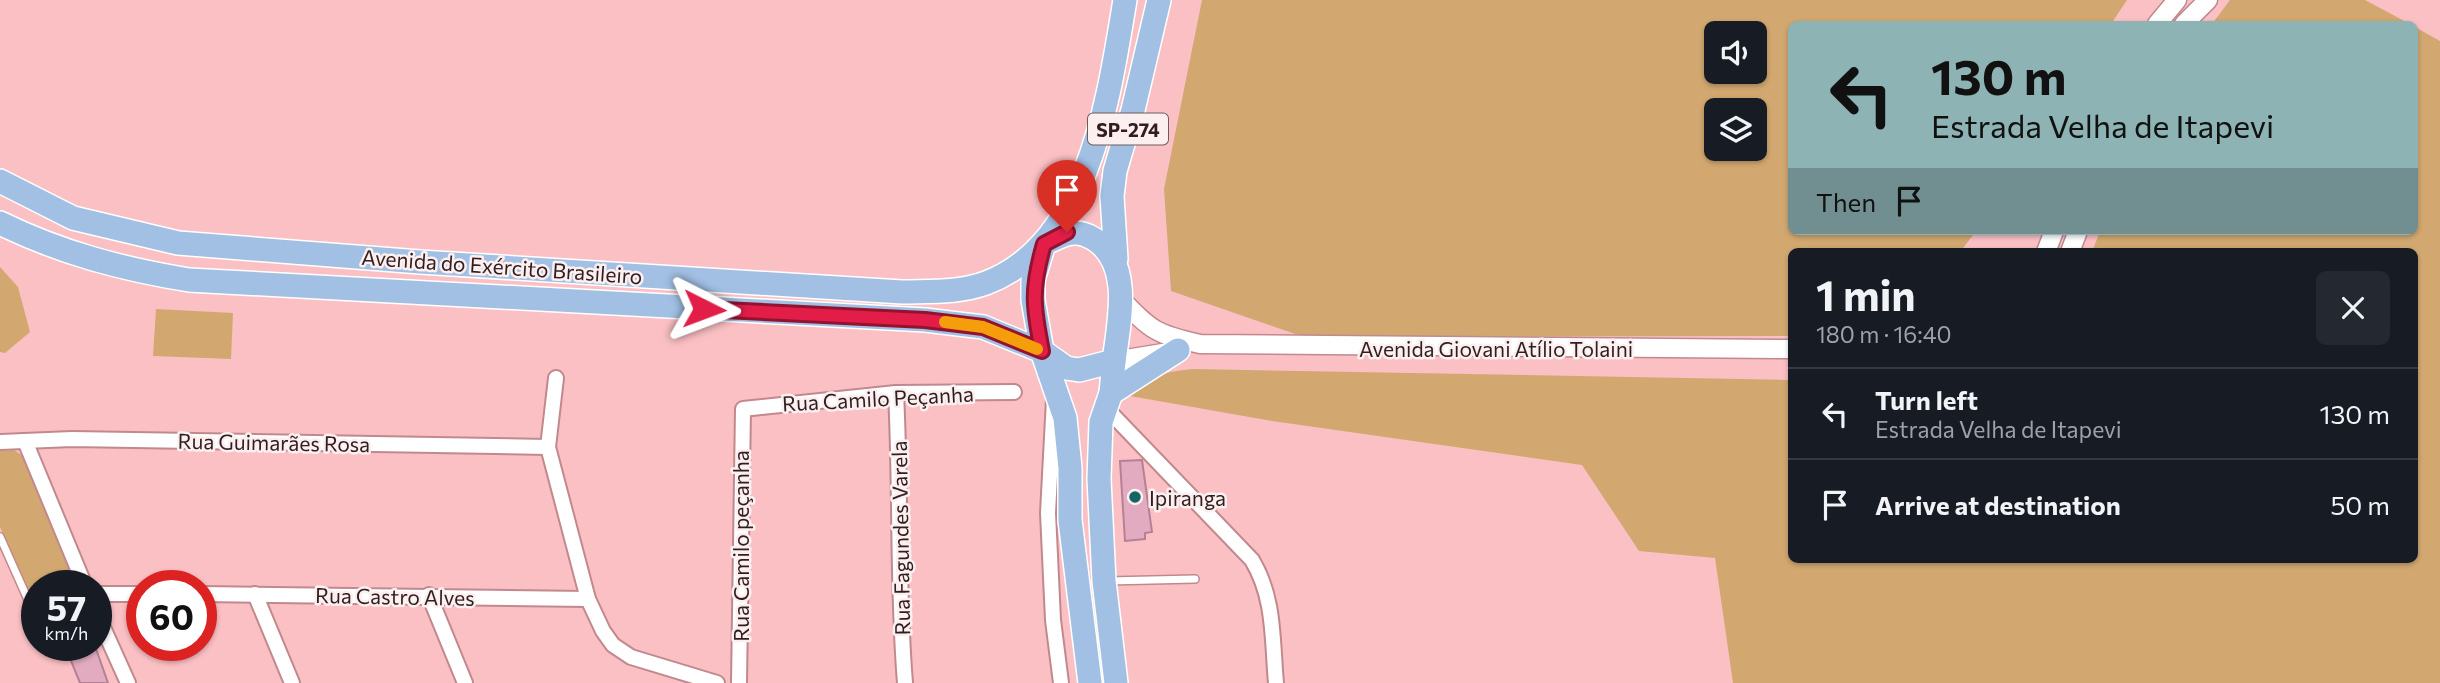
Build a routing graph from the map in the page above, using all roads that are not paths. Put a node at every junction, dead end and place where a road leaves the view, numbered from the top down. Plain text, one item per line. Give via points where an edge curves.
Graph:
1 (1125, 0) edge
2 (1159, 0) edge
3 (2177, 0) edge
4 (2208, 0) edge
5 (2160, 21) edge
6 (2187, 21) edge
7 (0, 181) edge
8 (0, 223) edge
9 (1044, 244) junction
10 (1116, 259) junction
11 (1119, 297) junction
12 (1189, 347) junction
13 (1788, 348) edge
14 (1042, 351) junction
15 (1109, 363) junction
16 (556, 378) dead end
17 (1052, 383) junction
18 (1014, 392) dead end
19 (897, 393) junction
20 (1108, 400) junction
21 (743, 409) joint
22 (25, 441) junction
23 (0, 442) edge
24 (548, 447) junction
25 (0, 537) edge
26 (78, 570) edge
27 (1195, 579) dead end
28 (1104, 581) junction
29 (21, 584) edge
30 (217, 594) edge
31 (255, 594) junction
32 (429, 595) junction
33 (588, 598) junction
34 (112, 648) edge
35 (128, 683) edge
36 (292, 683) edge
37 (465, 683) edge
38 (717, 683) edge
39 (739, 683) edge
40 (905, 683) edge
41 (1062, 683) edge
42 (1090, 683) edge
43 (1116, 683) edge
44 (1276, 683) edge

1 - 9 main road, SP-274 via 1109,88 1084,174
2 - 10 main road, SP-274 via 1115,172
3 - 5 street
4 - 6 street
7 - 9 main road, Avenida do Exército Brasileiro via 73,218 178,243 902,292 951,291 986,283
8 - 14 main road, Avenida do Exército Brasileiro via 75,256 189,280 925,320 983,327
9 - 10 main road via 1067,232 1082,233
9 - 14 main road via 1033,300
10 - 11 main road
11 - 12 street via 1145,324
11 - 15 main road
12 - 13 street, Avenida Giovani Atílio Tolaini
12 - 15 street
12 - 20 main road
14 - 15 main road via 1066,368
14 - 17 main road
15 - 20 main road
16 - 24 street
17 - 41 street via 1048,513 1053,620
17 - 42 main road via 1065,418 1070,520
18 - 19 street, Rua Camilo Peçanha
19 - 21 street, Rua Camilo Peçanha
19 - 40 street, Rua Fagundes Varela via 898,562
20 - 28 main road via 1101,422 1099,479
20 - 44 street via 1252,560 1265,582 1270,605
21 - 39 street, Rua Camilo peçanha
22 - 23 street, Rua Guimarães Rosa
22 - 24 street, Rua Guimarães Rosa
22 - 26 street
24 - 33 street
25 - 29 lane
27 - 28 lane
28 - 43 main road
30 - 31 street, Rua Castro Alves
31 - 32 street, Rua Castro Alves
31 - 36 street
32 - 33 street, Rua Castro Alves
32 - 37 street
33 - 38 street via 613,645 631,657
34 - 35 street

